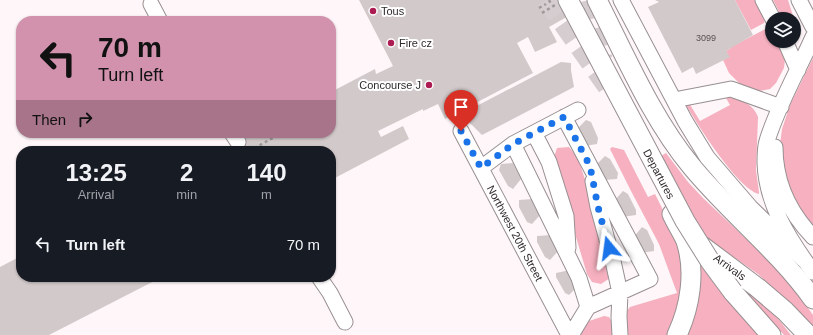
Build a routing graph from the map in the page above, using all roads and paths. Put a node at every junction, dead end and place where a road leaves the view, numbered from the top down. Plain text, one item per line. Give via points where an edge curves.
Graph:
1 (549, 0) edge
2 (589, 0) edge
3 (597, 0) edge
4 (621, 0) edge
5 (763, 0) edge
6 (799, 0) edge
7 (810, 0) edge
8 (559, 3) edge
9 (151, 4) dead end
10 (546, 4) dead end
11 (813, 5) edge
12 (539, 8) dead end
13 (769, 12) edge
14 (542, 13) dead end
15 (157, 16) edge
16 (813, 27) edge
17 (813, 37) edge
18 (617, 39) junction
19 (788, 48) edge
20 (798, 70) junction
21 (674, 100) junction
22 (578, 110) dead end
23 (778, 112) junction
24 (564, 117) junction
25 (461, 131) dead end
26 (534, 133) junction
27 (258, 138) edge
28 (239, 142) edge
29 (513, 144) junction
30 (590, 166) junction
31 (481, 168) junction
32 (813, 237) edge
33 (568, 255) junction
34 (809, 267) edge
35 (322, 282) edge
36 (620, 293) junction
37 (813, 299) edge
38 (588, 307) junction
39 (345, 322) dead end
40 (570, 335) edge
41 (620, 335) edge
42 (677, 335) edge
43 (771, 335) edge
44 (808, 335) edge

1 - 8 path
2 - 18 main road
3 - 18 main road
4 - 21 lane
5 - 13 lane
6 - 16 lane
7 - 11 lane
8 - 14 path
8 - 43 main road, Departures, bridge via 710,261
9 - 15 lane
10 - 12 path
17 - 20 lane
18 - 37 main road via 671,139 692,167 785,264
19 - 20 lane
20 - 23 lane
21 - 23 lane via 730,89
21 - 34 lane via 708,157 750,207
22 - 24 lane
23 - 32 lane via 775,160 779,181 790,207
23 - 34 lane via 767,142 768,185 777,214
24 - 26 lane
24 - 30 lane
25 - 31 lane, Northwest 20th Street
26 - 29 lane
26 - 33 lane via 548,162 566,216
27 - 28 path
29 - 31 lane
29 - 33 lane
30 - 36 lane
30 - 36 lane via 650,280
31 - 40 lane, Northwest 20th Street
33 - 38 lane via 579,278
35 - 39 lane
36 - 38 lane
36 - 41 lane
38 - 40 lane
42 - 44 main road, Arrivals via 687,306 690,268 686,242 659,192 702,246 758,288

